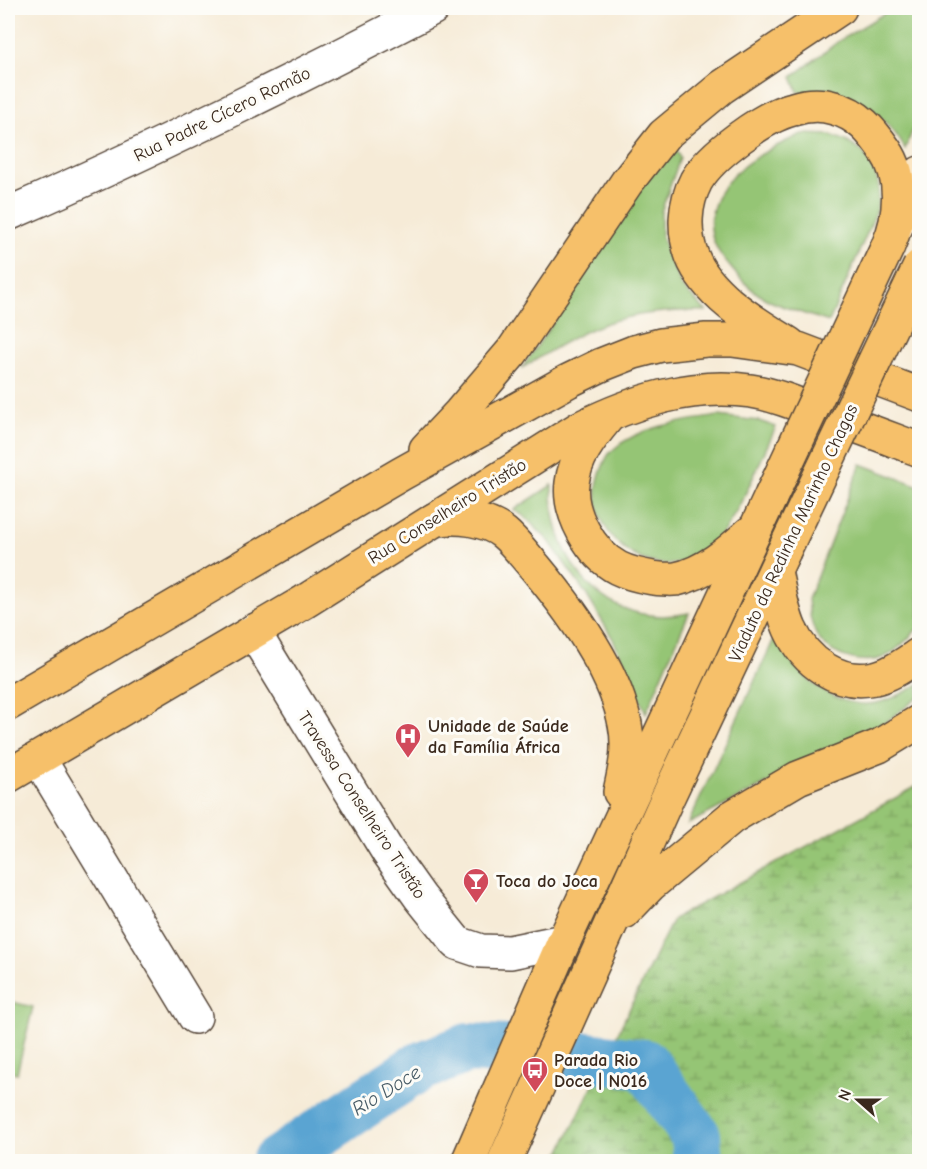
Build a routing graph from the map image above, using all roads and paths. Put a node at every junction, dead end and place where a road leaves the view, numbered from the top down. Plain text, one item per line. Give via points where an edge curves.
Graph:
1 (432, 8) edge
2 (840, 8) edge
3 (920, 173) edge
4 (8, 214) edge
5 (890, 242) junction
6 (920, 266) edge
7 (798, 349) junction
8 (920, 395) edge
9 (611, 413) junction
10 (920, 450) edge
11 (401, 474) junction
12 (434, 520) junction
13 (756, 528) junction
14 (780, 561) junction
15 (253, 631) junction
16 (920, 654) edge
17 (8, 704) edge
18 (920, 721) edge
19 (39, 759) junction
20 (8, 776) edge
21 (585, 899) junction
22 (612, 924) junction
23 (560, 950) junction
24 (195, 1017) dead end
25 (468, 1161) edge
26 (504, 1161) edge

1 - 4 street, Rua Padre Cícero Romão via 177,136
2 - 11 main road via 722,87 664,135 627,182 512,352
3 - 5 main road, Viaduto da Redinha Marinho Chagas
5 - 7 main road via 898,198 896,172 867,126 844,112 814,106 792,109 753,128 714,159 696,180 687,204 686,229 692,256 703,276 726,300
5 - 13 main road, Viaduto da Redinha Marinho Chagas, bridge
6 - 14 main road, Viaduto da Redinha Marinho Chagas, bridge
7 - 8 main road
7 - 11 main road via 706,340 634,352 568,381
9 - 10 main road, Rua Conselheiro Tristão via 683,392 753,392 790,401
9 - 12 main road, Rua Conselheiro Tristão
9 - 13 main road via 590,438 575,467 572,506 589,539 616,567 638,576 677,579 723,557
11 - 17 main road
12 - 15 main road, Rua Conselheiro Tristão
12 - 21 main road via 464,518 504,533 568,608 605,670 618,701 628,742 626,767
13 - 21 main road, Viaduto da Redinha Marinho Chagas
14 - 16 main road via 789,628 813,661 829,672 851,680 876,678
14 - 22 main road, Viaduto da Redinha Marinho Chagas
15 - 19 main road, Rua Conselheiro Tristão
15 - 23 street, Travessa Conselheiro Tristão via 388,852 458,943 481,951
18 - 22 main road via 879,746 798,778 732,817 650,885
19 - 20 main road, Rua Conselheiro Tristão
19 - 24 street
21 - 23 main road
22 - 26 main road, Viaduto da Redinha Marinho Chagas
23 - 25 main road

